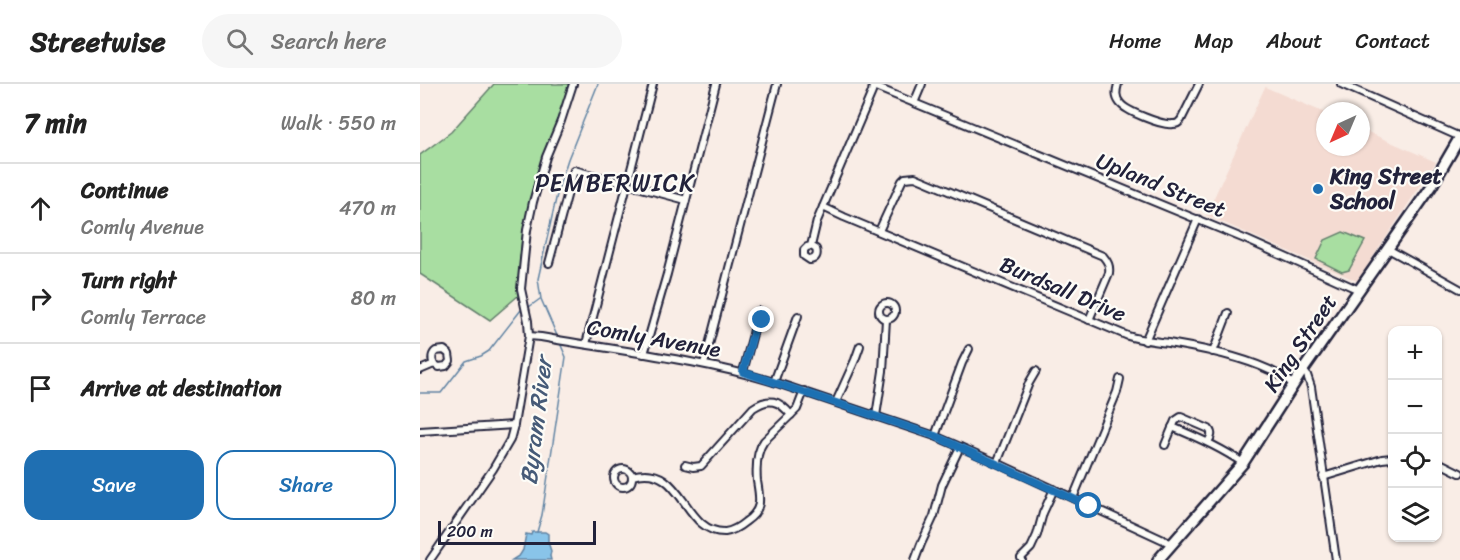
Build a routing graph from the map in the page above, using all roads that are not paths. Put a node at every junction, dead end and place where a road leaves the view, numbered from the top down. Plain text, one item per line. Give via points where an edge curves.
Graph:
1 (573, 84) edge
2 (653, 84) edge
3 (716, 84) edge
4 (777, 84) edge
5 (922, 84) edge
6 (1118, 84) edge
7 (1199, 84) edge
8 (1341, 84) edge
9 (873, 85) edge
10 (914, 104) junction
11 (1460, 137) edge
12 (628, 185) junction
13 (686, 200) junction
14 (823, 207) junction
15 (1198, 219) junction
16 (879, 231) junction
17 (811, 246) dead end
18 (1388, 249) junction
19 (549, 263) dead end
20 (1460, 289) edge
21 (1359, 290) junction
22 (1228, 313) dead end
23 (798, 316) dead end
24 (886, 319) dead end
25 (758, 320) dead end
26 (1089, 320) junction
27 (529, 336) junction
28 (1145, 341) junction
29 (585, 344) junction
30 (860, 345) dead end
31 (969, 349) dead end
32 (1213, 352) junction
33 (644, 354) junction
34 (434, 364) dead end
35 (704, 364) junction
36 (420, 370) edge
37 (1304, 370) junction
38 (1036, 371) dead end
39 (743, 372) junction
40 (1120, 379) dead end
41 (774, 382) junction
42 (1294, 385) junction
43 (804, 391) junction
44 (836, 402) junction
45 (791, 415) junction
46 (876, 416) junction
47 (514, 425) junction
48 (1172, 427) junction
49 (420, 431) edge
50 (935, 436) junction
51 (1208, 442) junction
52 (1165, 445) dead end
53 (960, 447) junction
54 (1388, 458) edge
55 (997, 463) junction
56 (1243, 463) junction
57 (1442, 464) edge
58 (685, 465) dead end
59 (1460, 473) edge
60 (632, 476) dead end
61 (1323, 477) junction
62 (1054, 489) junction
63 (1072, 498) junction
64 (1172, 544) junction
65 (430, 560) edge
66 (915, 560) edge
67 (1023, 560) edge
68 (1158, 560) edge
69 (1336, 560) edge

1 - 27 street via 546,157 527,230 521,290
2 - 12 street
3 - 13 street
4 - 35 street
5 - 10 street
6 - 7 street via 1116,92 1121,105 1170,125 1181,120
8 - 11 street
9 - 10 street, Upland Street
9 - 14 street
10 - 15 street, Upland Street
11 - 18 main road, King Street via 1431,188
12 - 13 street
12 - 19 street via 574,170
12 - 29 street
13 - 33 street
14 - 16 street, Burdsall Drive
14 - 17 street
15 - 21 street, Upland Street
15 - 28 street
16 - 26 street, Burdsall Drive
16 - 26 street via 902,181 915,177 1066,240 1102,256 1110,268
18 - 20 street
18 - 21 main road, King Street
21 - 37 main road, King Street
22 - 32 street
23 - 41 street
24 - 46 street
25 - 39 street
26 - 28 street, Burdsall Drive
27 - 29 street, Comly Avenue
27 - 47 street
28 - 32 street, Burdsall Drive
29 - 33 street, Comly Avenue
30 - 44 street
31 - 50 street
32 - 42 street, Burdsall Drive via 1253,364
33 - 35 street, Comly Avenue
34 - 36 street
35 - 39 street, Comly Avenue
37 - 42 main road, King Street
37 - 61 street via 1311,387
38 - 55 street
39 - 41 street, Comly Avenue
40 - 63 street
41 - 43 street, Comly Avenue
42 - 56 main road, King Street
43 - 44 street, Comly Avenue
43 - 45 street
44 - 46 street, Comly Avenue
45 - 58 street via 772,401 762,402 701,466
45 - 60 street via 760,446 760,505 749,520 733,530 718,531 702,524 661,477 645,473
46 - 50 street, Comly Avenue
47 - 49 street
47 - 65 street via 501,456
48 - 51 street
48 - 51 street via 1181,417 1188,419 1209,429 1212,433
48 - 52 street
50 - 53 street, Comly Avenue
51 - 56 street
53 - 55 street, Comly Avenue
53 - 66 street
54 - 61 street
55 - 62 street, Comly Avenue
56 - 64 main road, King Street
57 - 59 street
61 - 69 street
62 - 63 street, Comly Avenue
62 - 67 street
63 - 64 street, Comly Avenue
64 - 68 main road, King Street

